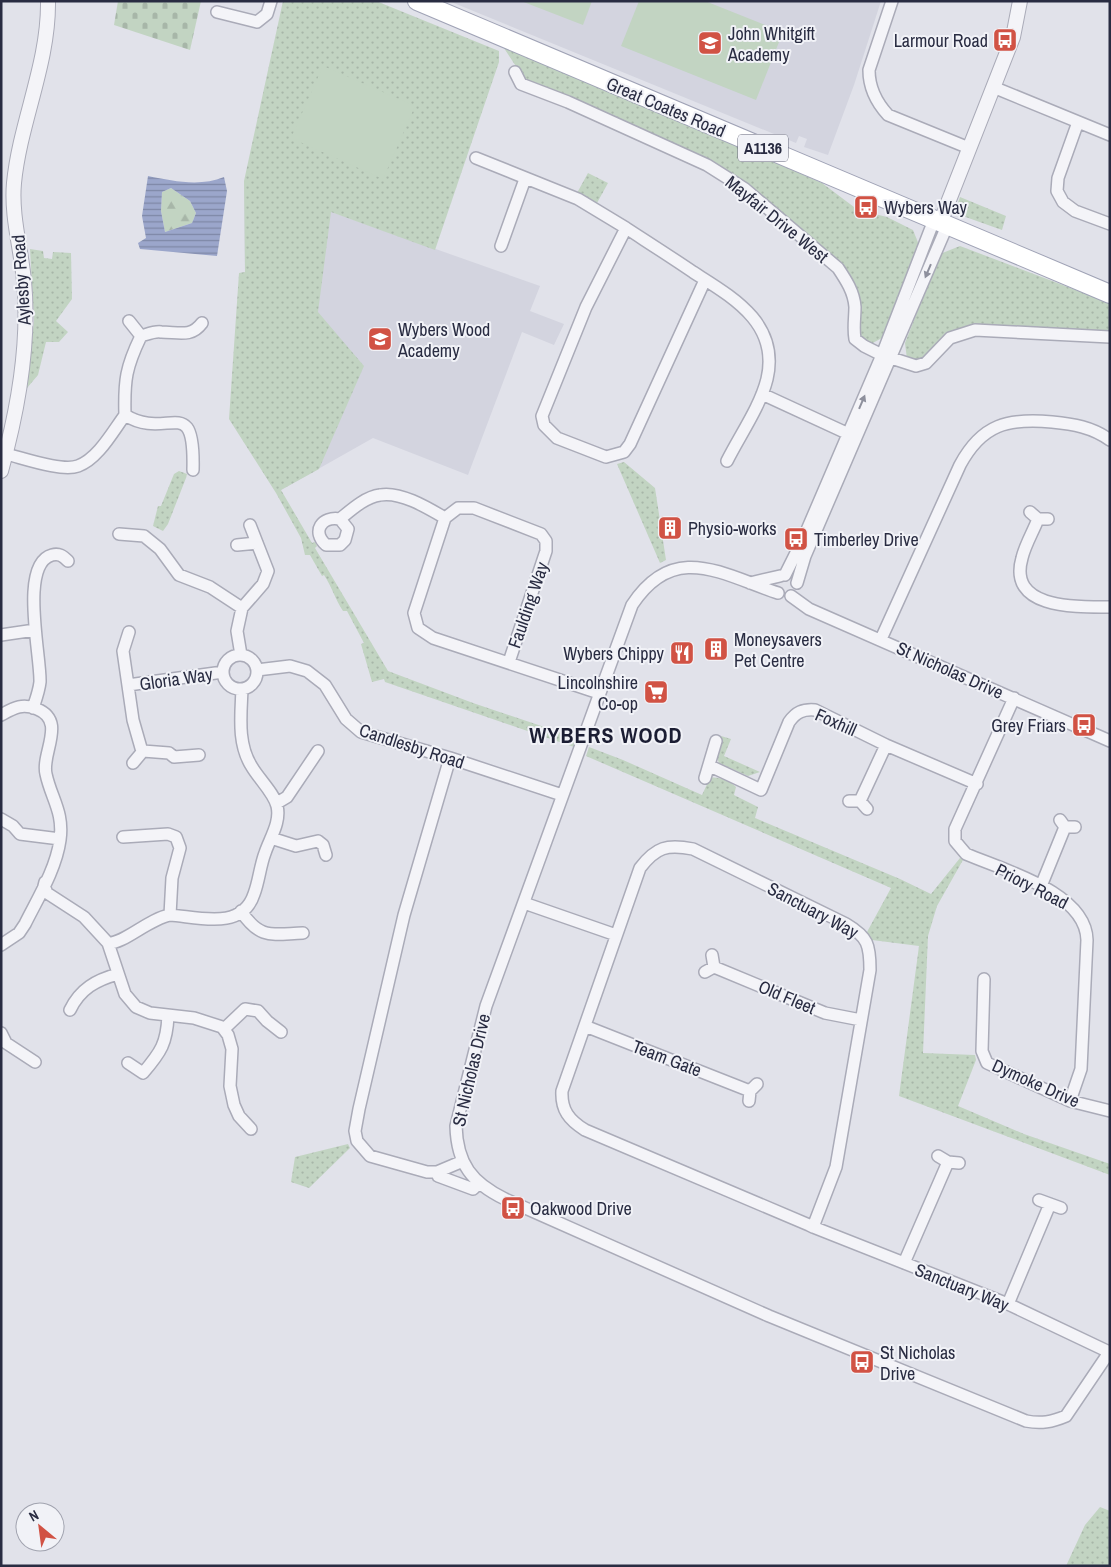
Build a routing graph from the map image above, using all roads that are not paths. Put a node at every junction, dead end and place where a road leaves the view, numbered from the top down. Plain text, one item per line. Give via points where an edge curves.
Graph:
1 (48, 1) edge
2 (271, 1) edge
3 (417, 1) edge
4 (892, 1) edge
5 (1020, 1) edge
6 (216, 12) dead end
7 (515, 72) dead end
8 (993, 88) junction
9 (1078, 122) junction
10 (1110, 135) edge
11 (969, 148) junction
12 (476, 158) dead end
13 (525, 179) junction
14 (940, 223) junction
15 (1110, 224) edge
16 (626, 228) junction
17 (501, 246) dead end
18 (705, 280) junction
19 (1110, 294) edge
20 (129, 321) dead end
21 (202, 323) dead end
22 (142, 336) junction
23 (1110, 337) edge
24 (887, 356) junction
25 (762, 394) junction
26 (125, 415) junction
27 (852, 435) junction
28 (1110, 440) edge
29 (6, 454) junction
30 (727, 461) dead end
31 (193, 470) dead end
32 (1, 471) edge
33 (1039, 517) dead end
34 (446, 518) junction
35 (340, 519) dead end
36 (250, 524) dead end
37 (118, 534) dead end
38 (257, 543) junction
39 (237, 545) dead end
40 (68, 561) dead end
41 (782, 575) junction
42 (748, 583) junction
43 (797, 583) junction
44 (778, 593) junction
45 (791, 596) junction
46 (1110, 607) edge
47 (242, 608) junction
48 (34, 630) junction
49 (129, 632) dead end
50 (1, 635) edge
51 (881, 639) junction
52 (241, 655) junction
53 (509, 662) junction
54 (257, 670) junction
55 (223, 672) junction
56 (128, 685) junction
57 (242, 689) junction
58 (599, 693) junction
59 (1014, 698) junction
60 (33, 708) junction
61 (1, 715) edge
62 (716, 741) dead end
63 (1110, 741) edge
64 (886, 745) junction
65 (143, 751) junction
66 (318, 751) dead end
67 (199, 755) dead end
68 (450, 758) junction
69 (133, 763) dead end
70 (710, 766) junction
71 (705, 778) dead end
72 (977, 784) junction
73 (562, 795) junction
74 (277, 803) junction
75 (859, 804) dead end
76 (1, 819) edge
77 (1067, 825) dead end
78 (123, 837) dead end
79 (271, 838) junction
80 (60, 839) junction
81 (326, 855) dead end
82 (45, 882) junction
83 (1040, 886) junction
84 (524, 903) junction
85 (241, 911) junction
86 (170, 915) junction
87 (303, 933) dead end
88 (616, 934) junction
89 (108, 943) junction
90 (1, 945) edge
91 (711, 965) dead end
92 (118, 974) junction
93 (984, 978) dead end
94 (70, 1010) dead end
95 (168, 1015) junction
96 (861, 1020) junction
97 (585, 1026) junction
98 (224, 1029) junction
99 (281, 1032) dead end
100 (1, 1033) edge
101 (35, 1062) dead end
102 (128, 1063) dead end
103 (752, 1092) dead end
104 (1070, 1101) junction
105 (1110, 1111) edge
106 (251, 1129) dead end
107 (948, 1160) dead end
108 (463, 1161) junction
109 (437, 1172) junction
110 (479, 1183) junction
111 (1050, 1204) dead end
112 (813, 1227) junction
113 (904, 1263) junction
114 (1008, 1304) junction
115 (1109, 1351) edge

1 - 29 street, Aylesby Road via 46,34 14,184 26,315 19,386
2 - 6 street via 268,14 257,22
3 - 14 main road, Great Coates Road / A1136
4 - 11 street via 869,70 869,82 879,105 888,115
5 - 8 street via 1013,37
7 - 24 street, Mayfair Drive West via 521,84 707,165 745,189 838,268 848,284 855,307 855,339
8 - 9 street
8 - 11 street
9 - 10 street
9 - 15 street via 1058,178 1057,191 1063,202 1075,211
11 - 14 street
12 - 13 street
13 - 16 street via 578,199
13 - 17 street
14 - 19 main road, Great Coates Road / A1136
14 - 24 street
16 - 18 street
16 - 18 street via 586,307 542,416 544,425 557,438 606,457 624,452
18 - 25 street via 730,294 760,327 767,344 769,364
20 - 22 street
21 - 22 street via 197,330 183,334 160,332
22 - 26 street via 124,384
23 - 24 street via 975,330 950,338 926,363 916,366
24 - 27 street
25 - 27 street
25 - 30 street
26 - 29 street via 97,452 77,467 65,468
26 - 31 street via 141,423 178,422 186,425 193,442
27 - 41 street via 804,537
27 - 43 street
28 - 51 street via 1079,425 1029,420 1000,425 980,436 960,465
29 - 32 street, Aylesby Road
33 - 46 street via 1020,569 1028,590 1044,601 1061,605
34 - 35 street via 429,508 381,494
34 - 53 street, Faulding Way via 414,613 418,628 432,638
34 - 53 street, Faulding Way via 458,508 474,508 536,530 546,541 546,552
36 - 38 street
37 - 47 street via 144,536 160,549 178,575 210,587
38 - 39 street
38 - 47 street via 266,564 267,578
40 - 48 street via 54,554 43,559 36,568
41 - 42 street
41 - 43 street via 793,576
41 - 44 street via 775,584
42 - 44 street, St Nicholas Drive
42 - 58 street, St Nicholas Drive via 712,568 696,566 670,569 650,582 632,605
43 - 45 street via 797,590
44 - 45 street
45 - 51 street, St Nicholas Drive via 809,609
47 - 52 street via 237,631
48 - 50 street
48 - 60 street via 40,679
49 - 56 street, Gloria Way via 123,651
51 - 59 street, St Nicholas Drive
52 - 54 street via 252,659
52 - 55 street via 230,658
53 - 58 street, Faulding Way
54 - 57 street via 254,681
54 - 68 street, Candlesby Road via 290,666 307,671 325,684 346,719 361,732
55 - 56 street, Gloria Way
55 - 57 street via 230,685
56 - 65 street, Gloria Way via 136,736
57 - 74 street via 244,748 251,766
58 - 73 street, St Nicholas Drive
59 - 63 street, St Nicholas Drive
59 - 72 street, Priory Road
60 - 61 street via 18,706
60 - 80 street via 46,716 52,729 45,772 59,810
62 - 70 street
64 - 70 street, Foxhill via 807,709 793,716 789,722 761,790
64 - 72 street, Foxhill
64 - 75 street
65 - 67 street via 170,753 174,757
65 - 69 street
66 - 74 street via 287,797
68 - 73 street, Candlesby Road
68 - 109 street via 404,915 356,1131 359,1146 370,1156
70 - 71 street
72 - 83 street, Priory Road via 956,829 958,846 966,854
73 - 84 street, St Nicholas Drive
74 - 79 street via 277,819
76 - 80 street via 25,836
77 - 83 street
78 - 86 street via 168,834 176,837 180,848 172,878
79 - 81 street via 296,846 318,841
79 - 85 street via 254,896
80 - 82 street
82 - 89 street via 47,893 84,917
82 - 90 street via 19,933
83 - 104 street, Priory Road via 1069,903 1087,930 1081,1069
84 - 88 street
84 - 108 street, St Nicholas Drive via 480,1025 456,1126
85 - 86 street via 220,921
85 - 87 street via 259,932
86 - 89 street via 152,920 118,941
88 - 96 street, Sanctuary Way via 640,868 649,856 660,849 675,846 692,849 846,924 862,935 868,944 870,970
88 - 97 street, Sanctuary Way
89 - 92 street
91 - 96 street, Old Fleet via 825,1013
92 - 94 street via 83,990
92 - 95 street via 125,994 136,1007
93 - 104 street, Dymoke Drive via 982,1045 985,1060 995,1068
95 - 98 street via 194,1018
95 - 102 street via 160,1054 143,1073
96 - 112 street, Sanctuary Way via 836,1166
97 - 103 street, Team Gate
97 - 112 street, Sanctuary Way via 562,1091 564,1108 571,1120 585,1130
98 - 99 street via 245,1009 252,1008
98 - 106 street via 232,1049 230,1086 234,1105
100 - 101 street via 6,1043
104 - 105 street, Dymoke Drive
107 - 113 street
108 - 109 street
108 - 110 street, St Nicholas Drive
109 - 110 street via 438,1176 473,1189
110 - 115 street, St Nicholas Drive via 505,1199 769,1316 1026,1421 1039,1424 1066,1416
111 - 114 street
112 - 113 street, Sanctuary Way
113 - 114 street, Sanctuary Way
114 - 115 street, Sanctuary Way

